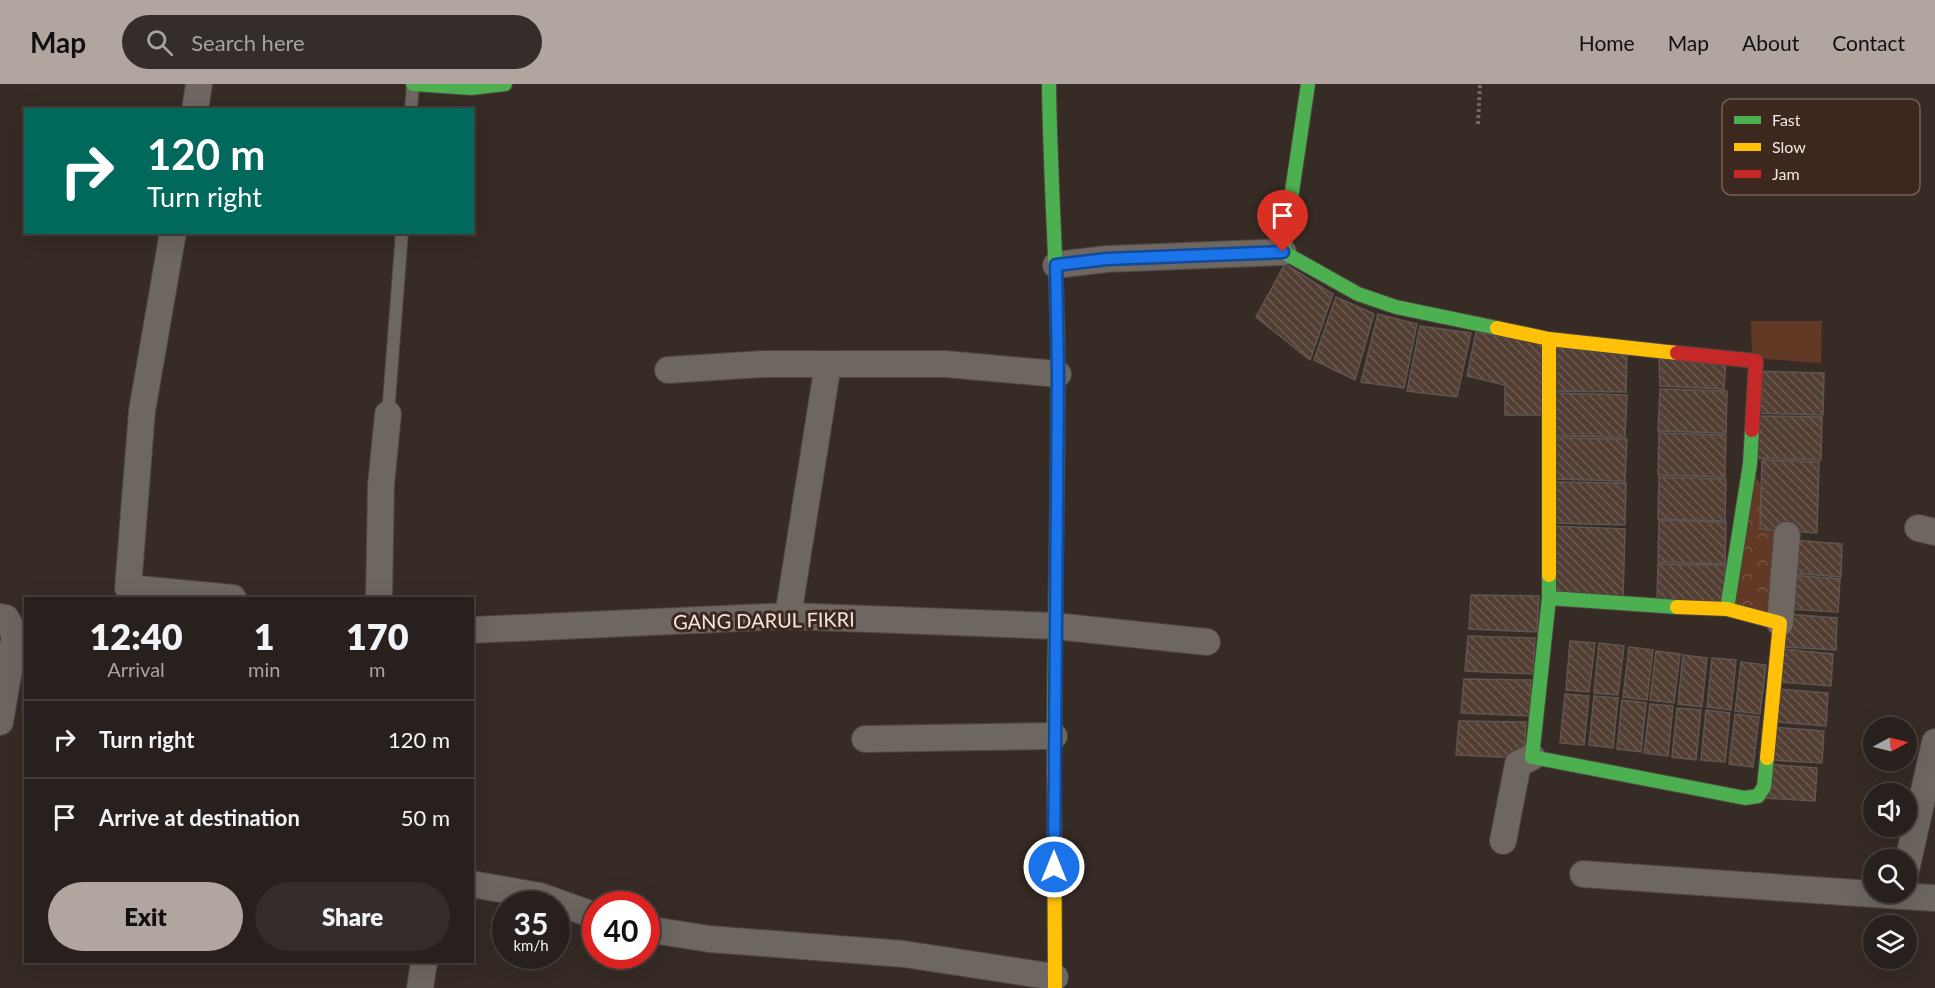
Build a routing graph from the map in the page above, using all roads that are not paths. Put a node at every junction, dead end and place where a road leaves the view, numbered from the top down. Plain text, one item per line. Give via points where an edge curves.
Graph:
1 (199, 84) edge
2 (413, 84) edge
3 (505, 84) edge
4 (1049, 84) edge
5 (1308, 84) edge
6 (195, 108) edge
7 (411, 108) edge
8 (172, 234) edge
9 (402, 234) edge
10 (1283, 252) junction
11 (1056, 265) junction
12 (1548, 339) junction
13 (828, 364) junction
14 (668, 370) dead end
15 (1058, 374) junction
16 (388, 414) joint
17 (1786, 535) dead end
18 (222, 597) edge
19 (379, 597) edge
20 (1549, 598) junction
21 (1727, 609) junction
22 (788, 616) junction
23 (0, 617) edge
24 (1780, 623) junction
25 (1056, 626) junction
26 (474, 630) edge
27 (1207, 642) dead end
28 (0, 722) edge
29 (1054, 736) junction
30 (865, 739) dead end
31 (1935, 742) edge
32 (1532, 757) junction
33 (1503, 841) dead end
34 (1911, 849) edge
35 (1583, 874) dead end
36 (474, 884) edge
37 (1863, 892) edge
38 (1917, 896) edge
39 (1935, 898) edge
40 (582, 911) edge
41 (660, 931) edge
42 (424, 963) edge
43 (1055, 982) edge
44 (420, 988) edge

1 - 6 street
2 - 3 street via 471,88
2 - 7 lane
4 - 11 street
5 - 10 street
8 - 18 street via 142,411 128,588
9 - 16 lane
10 - 11 street via 1107,259
10 - 12 street via 1358,294 1396,307
11 - 15 street
12 - 20 street
12 - 21 street via 1756,361 1750,464
13 - 14 street
13 - 15 street via 945,364
13 - 22 street
15 - 25 street
16 - 19 street via 381,485
17 - 24 street
20 - 21 street
20 - 32 street
21 - 24 street
22 - 25 street, GANG DARUL FIKRI
22 - 26 street, GANG DARUL FIKRI
23 - 28 street via 6,618 15,635
24 - 32 street via 1764,787 1758,796 1745,798
25 - 27 street, GANG DARUL FIKRI
25 - 29 street
29 - 30 street
29 - 43 street
31 - 34 street
32 - 33 street via 1518,764
35 - 37 street
36 - 40 street via 540,896
38 - 39 street
41 - 43 street via 709,939 904,954
42 - 44 street

